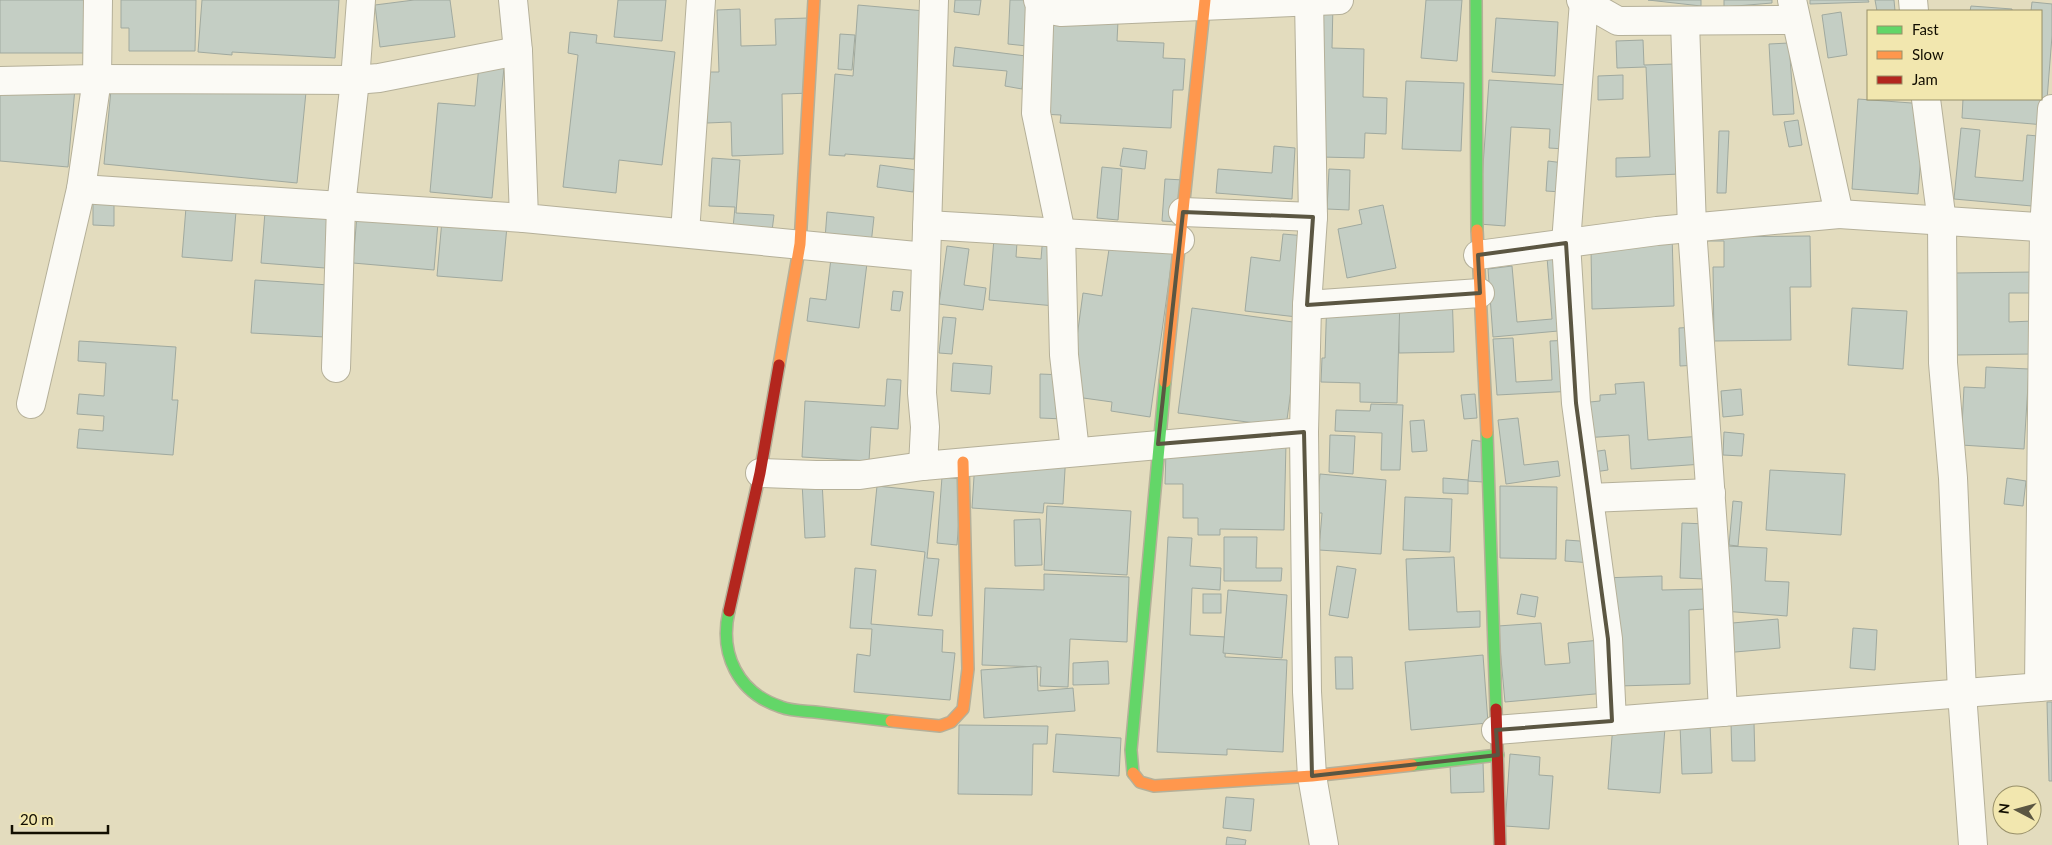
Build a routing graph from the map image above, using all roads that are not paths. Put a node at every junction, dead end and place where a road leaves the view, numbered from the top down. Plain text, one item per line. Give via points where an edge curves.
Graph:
1 (98, 0) edge
2 (361, 0) edge
3 (513, 0) edge
4 (701, 0) edge
5 (814, 0) edge
6 (934, 0) edge
7 (1339, 0) edge
8 (1476, 0) edge
9 (1039, 1) edge
10 (1308, 1) edge
11 (1582, 1) edge
12 (1205, 3) edge
13 (1794, 10) edge
14 (1685, 22) junction
15 (518, 51) junction
16 (97, 78) junction
17 (355, 80) junction
18 (0, 81) edge
19 (1926, 100) edge
20 (2052, 109) edge
21 (82, 189) junction
22 (341, 206) junction
23 (1183, 212) junction
24 (1839, 214) junction
25 (1313, 217) junction
26 (524, 218) junction
27 (1942, 222) junction
28 (927, 225) junction
29 (1692, 228) junction
30 (2048, 228) edge
31 (685, 233) junction
32 (1061, 233) junction
33 (1180, 240) junction
34 (1566, 243) junction
35 (800, 244) junction
36 (1478, 255) junction
37 (926, 257) junction
38 (1480, 293) junction
39 (1307, 304) junction
40 (336, 368) dead end
41 (31, 404) dead end
42 (1304, 432) junction
43 (1158, 444) junction
44 (1075, 451) junction
45 (963, 462) junction
46 (923, 466) junction
47 (760, 473) junction
48 (1711, 493) junction
49 (1589, 498) junction
50 (2046, 686) edge
51 (1962, 693) junction
52 (1723, 712) junction
53 (1612, 721) junction
54 (1497, 743) junction
55 (1312, 776) junction
56 (1324, 845) edge
57 (1500, 845) edge
58 (1973, 845) edge

1 - 16 street
2 - 17 street
3 - 15 street
4 - 31 street
5 - 35 street
6 - 28 street
7 - 10 street
8 - 36 street
9 - 12 street via 1050,10 1061,12
9 - 32 street via 1036,113
10 - 12 street
10 - 25 street
11 - 14 street via 1618,21
11 - 34 street
12 - 23 street
13 - 14 street
13 - 24 street
14 - 29 street
15 - 17 street
15 - 26 street
16 - 17 street
16 - 18 street
16 - 21 street
17 - 22 street
19 - 27 street
20 - 30 street
21 - 22 street
21 - 41 street
22 - 26 street
22 - 40 street
23 - 25 street
23 - 33 street
24 - 27 street
24 - 29 street
25 - 39 street
26 - 31 street
27 - 30 street
27 - 51 street via 1944,363 1953,478
28 - 32 street
28 - 37 street
29 - 34 street
29 - 48 street
30 - 50 street
31 - 35 street
32 - 33 street
32 - 44 street via 1064,355
33 - 43 street
34 - 36 street
34 - 49 street via 1576,403
35 - 37 street
35 - 47 street
36 - 38 street
37 - 46 street
38 - 39 street
38 - 54 street
39 - 42 street
42 - 43 street
42 - 55 street via 1307,692
43 - 44 street
43 - 55 street via 1131,750 1132,772 1140,782 1154,786
44 - 45 street
45 - 46 street
45 - 47 street via 966,693 963,709 951,722 940,726 782,708 756,696 738,677 729,656 725,628
46 - 47 street via 860,474
48 - 49 street
48 - 52 street
49 - 53 street via 1608,640
50 - 51 street
51 - 52 street
51 - 58 street
52 - 53 street
53 - 54 street
54 - 55 street
54 - 57 street
55 - 56 street

